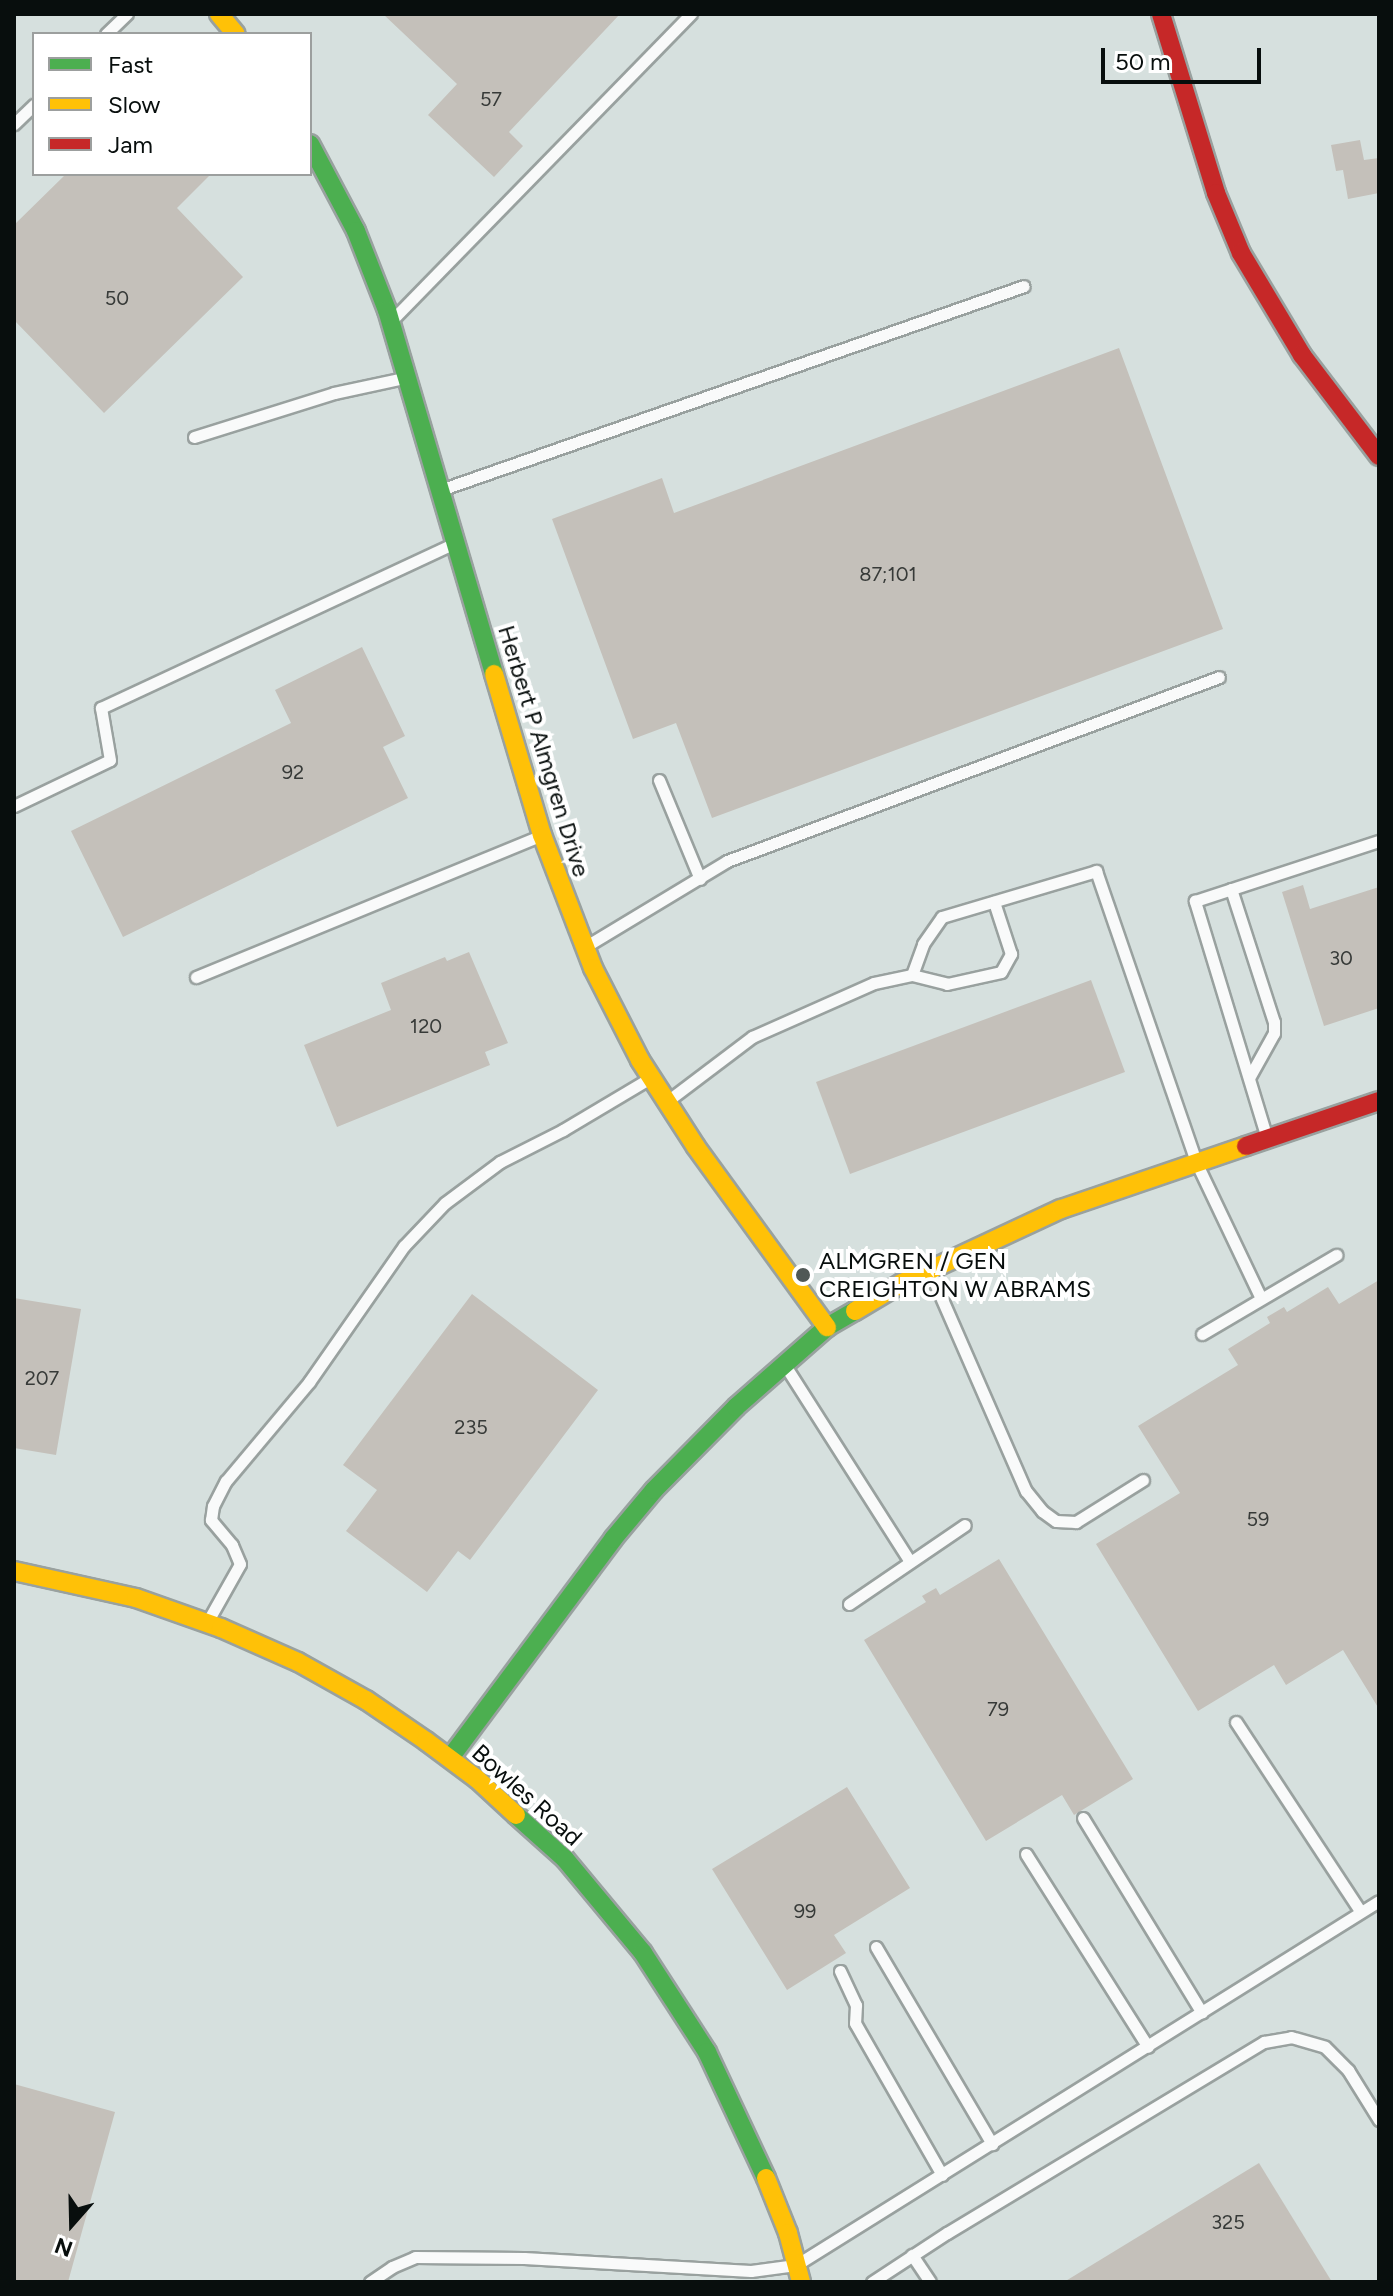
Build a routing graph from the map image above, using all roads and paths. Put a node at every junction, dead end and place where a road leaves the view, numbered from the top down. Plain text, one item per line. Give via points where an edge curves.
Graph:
1 (127, 14) edge
2 (219, 14) edge
3 (691, 14) edge
4 (1161, 14) edge
5 (108, 32) edge
6 (234, 32) edge
7 (32, 107) edge
8 (14, 124) edge
9 (312, 148) edge
10 (1024, 286) dead end
11 (391, 321) junction
12 (409, 377) junction
13 (194, 437) dead end
14 (1379, 456) edge
15 (441, 490) junction
16 (456, 542) junction
17 (1219, 677) dead end
18 (659, 780) dead end
19 (14, 806) edge
20 (542, 835) junction
21 (1379, 841) edge
22 (700, 879) junction
23 (1231, 889) junction
24 (994, 902) junction
25 (584, 947) junction
26 (912, 975) junction
27 (196, 977) dead end
28 (651, 1078) junction
29 (1249, 1078) junction
30 (1379, 1101) edge
31 (667, 1102) junction
32 (1267, 1139) junction
33 (1196, 1162) junction
34 (1336, 1255) dead end
35 (929, 1270) junction
36 (1261, 1298) junction
37 (827, 1327) junction
38 (1202, 1334) dead end
39 (784, 1363) junction
40 (1143, 1480) dead end
41 (965, 1525) dead end
42 (909, 1560) junction
43 (14, 1571) edge
44 (849, 1604) dead end
45 (207, 1622) junction
46 (1236, 1722) dead end
47 (450, 1758) junction
48 (1083, 1818) dead end
49 (1026, 1854) dead end
50 (1379, 1901) edge
51 (1360, 1911) junction
52 (876, 1947) dead end
53 (840, 1971) dead end
54 (1202, 2013) junction
55 (1148, 2047) junction
56 (1379, 2120) edge
57 (992, 2144) junction
58 (942, 2175) junction
59 (912, 2255) junction
60 (799, 2273) edge
61 (372, 2281) edge
62 (872, 2282) edge
63 (930, 2282) edge

1 - 5 lane
2 - 6 street
3 - 11 lane
4 - 14 street via 1216,193 1241,253 1302,355
7 - 8 lane
9 - 11 street, Herbert P Almgren Drive via 356,231
10 - 15 lane
11 - 12 street, Herbert P Almgren Drive
12 - 13 lane via 334,393
12 - 15 street, Herbert P Almgren Drive
15 - 16 street, Herbert P Almgren Drive
16 - 19 lane via 101,708 110,760
16 - 20 street, Herbert P Almgren Drive
17 - 22 lane via 727,861
18 - 22 lane
20 - 25 street, Herbert P Almgren Drive
20 - 27 lane
21 - 23 lane
22 - 25 lane
23 - 29 lane via 1274,1022 1274,1033
23 - 29 lane via 1195,901
24 - 26 lane via 942,917 923,944
24 - 26 lane via 1011,954 1001,972 947,984
24 - 33 lane via 1096,871
25 - 28 street, Herbert P Almgren Drive
26 - 31 lane via 874,983 752,1037
28 - 31 street, Herbert P Almgren Drive
28 - 45 lane via 500,1162 445,1203 404,1246 309,1382 226,1481 211,1520 240,1564
29 - 32 lane
30 - 32 street
31 - 37 street, Herbert P Almgren Drive
32 - 33 street
33 - 35 street via 1061,1209
33 - 36 lane
34 - 36 lane
35 - 37 street
35 - 40 lane via 1026,1491 1042,1511 1056,1521 1076,1522
36 - 38 lane
37 - 39 street
39 - 42 lane
39 - 47 street via 623,1527
41 - 42 lane
42 - 44 lane
43 - 45 street, Bowles Road via 100,1588
45 - 47 street, Bowles Road via 333,1681
46 - 51 lane
47 - 60 street, Bowles Road via 565,1859 666,1985 738,2112 777,2200
48 - 54 lane
49 - 55 lane
50 - 51 lane
51 - 54 lane
52 - 57 lane
53 - 58 lane via 856,2005 855,2023
54 - 55 lane
55 - 57 lane
56 - 59 lane via 1348,2070 1325,2047 1291,2037 1264,2042
57 - 58 lane
58 - 60 lane
59 - 62 lane
59 - 63 lane
60 - 61 lane via 415,2257

